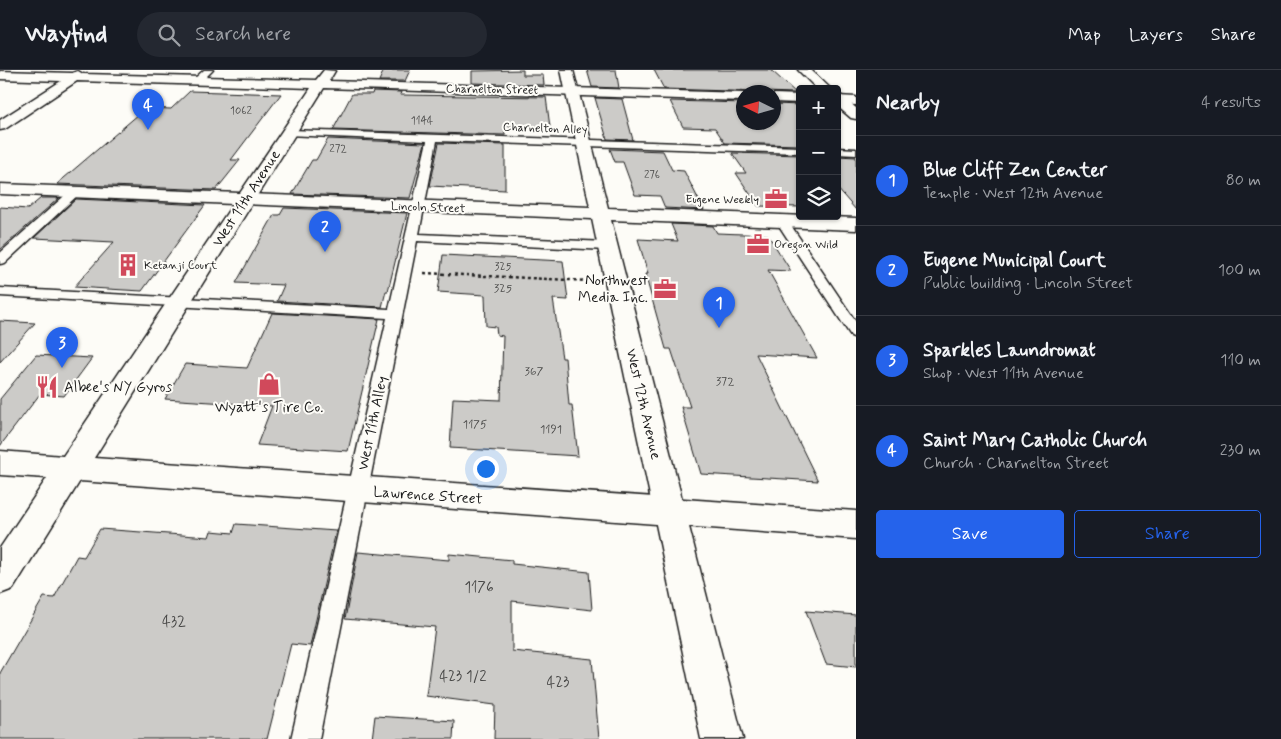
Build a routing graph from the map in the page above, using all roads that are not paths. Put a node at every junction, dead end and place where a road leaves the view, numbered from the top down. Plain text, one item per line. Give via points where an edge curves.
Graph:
1 (209, 70) edge
2 (330, 70) edge
3 (804, 70) edge
4 (80, 74) edge
5 (0, 75) edge
6 (569, 80) edge
7 (197, 81) junction
8 (320, 85) junction
9 (821, 85) edge
10 (736, 96) edge
11 (781, 98) edge
12 (796, 99) edge
13 (841, 100) edge
14 (856, 100) edge
15 (841, 102) edge
16 (856, 115) edge
17 (2, 124) edge
18 (289, 132) junction
19 (433, 137) junction
20 (583, 141) junction
21 (796, 150) edge
22 (841, 151) edge
23 (856, 152) edge
24 (0, 189) edge
25 (76, 192) junction
26 (245, 200) junction
27 (418, 206) junction
28 (600, 214) junction
29 (782, 221) junction
30 (856, 224) edge
31 (412, 237) junction
32 (607, 246) junction
33 (0, 260) edge
34 (0, 292) edge
35 (178, 302) junction
36 (395, 314) junction
37 (856, 333) edge
38 (0, 464) edge
39 (70, 469) junction
40 (358, 490) junction
41 (669, 512) junction
42 (856, 525) edge
43 (0, 578) edge
44 (305, 739) edge
45 (722, 739) edge

1 - 7 lane
2 - 8 street, West 11th Avenue
3 - 9 street
4 - 5 street, Charnelton Street
4 - 7 street, Charnelton Street
4 - 17 street
6 - 8 street, Charnelton Street
6 - 10 street, Charnelton Street
6 - 20 street, West 12th Avenue
7 - 8 street, Charnelton Street
8 - 18 street, West 11th Avenue
11 - 12 street
13 - 14 street
15 - 16 street
18 - 19 lane, Charnelton Alley
18 - 26 street, West 11th Avenue
19 - 20 lane, Charnelton Alley
19 - 27 lane, West 11th Alley
20 - 21 lane, Charnelton Alley
20 - 28 street, West 12th Avenue
22 - 23 lane
24 - 25 street, Lincoln Street
25 - 26 street, Lincoln Street
25 - 33 lane
26 - 27 street, Lincoln Street
26 - 35 street, West 11th Avenue
27 - 28 street, Lincoln Street
27 - 31 lane, West 11th Alley
28 - 29 street, Lincoln Street
28 - 32 street, West 12th Avenue
29 - 30 street, Lincoln Street
29 - 37 lane
31 - 32 lane
31 - 36 lane, West 11th Alley
32 - 41 street, West 12th Avenue
34 - 35 lane
35 - 36 lane
35 - 39 street, West 11th Avenue
36 - 40 lane, West 11th Alley
38 - 39 street, Lawrence Street
39 - 40 street, Lawrence Street
39 - 43 street, West 11th Avenue
40 - 41 street, Lawrence Street
40 - 44 lane, West 11th Alley
41 - 42 street, Lawrence Street
41 - 45 street, West 12th Avenue

